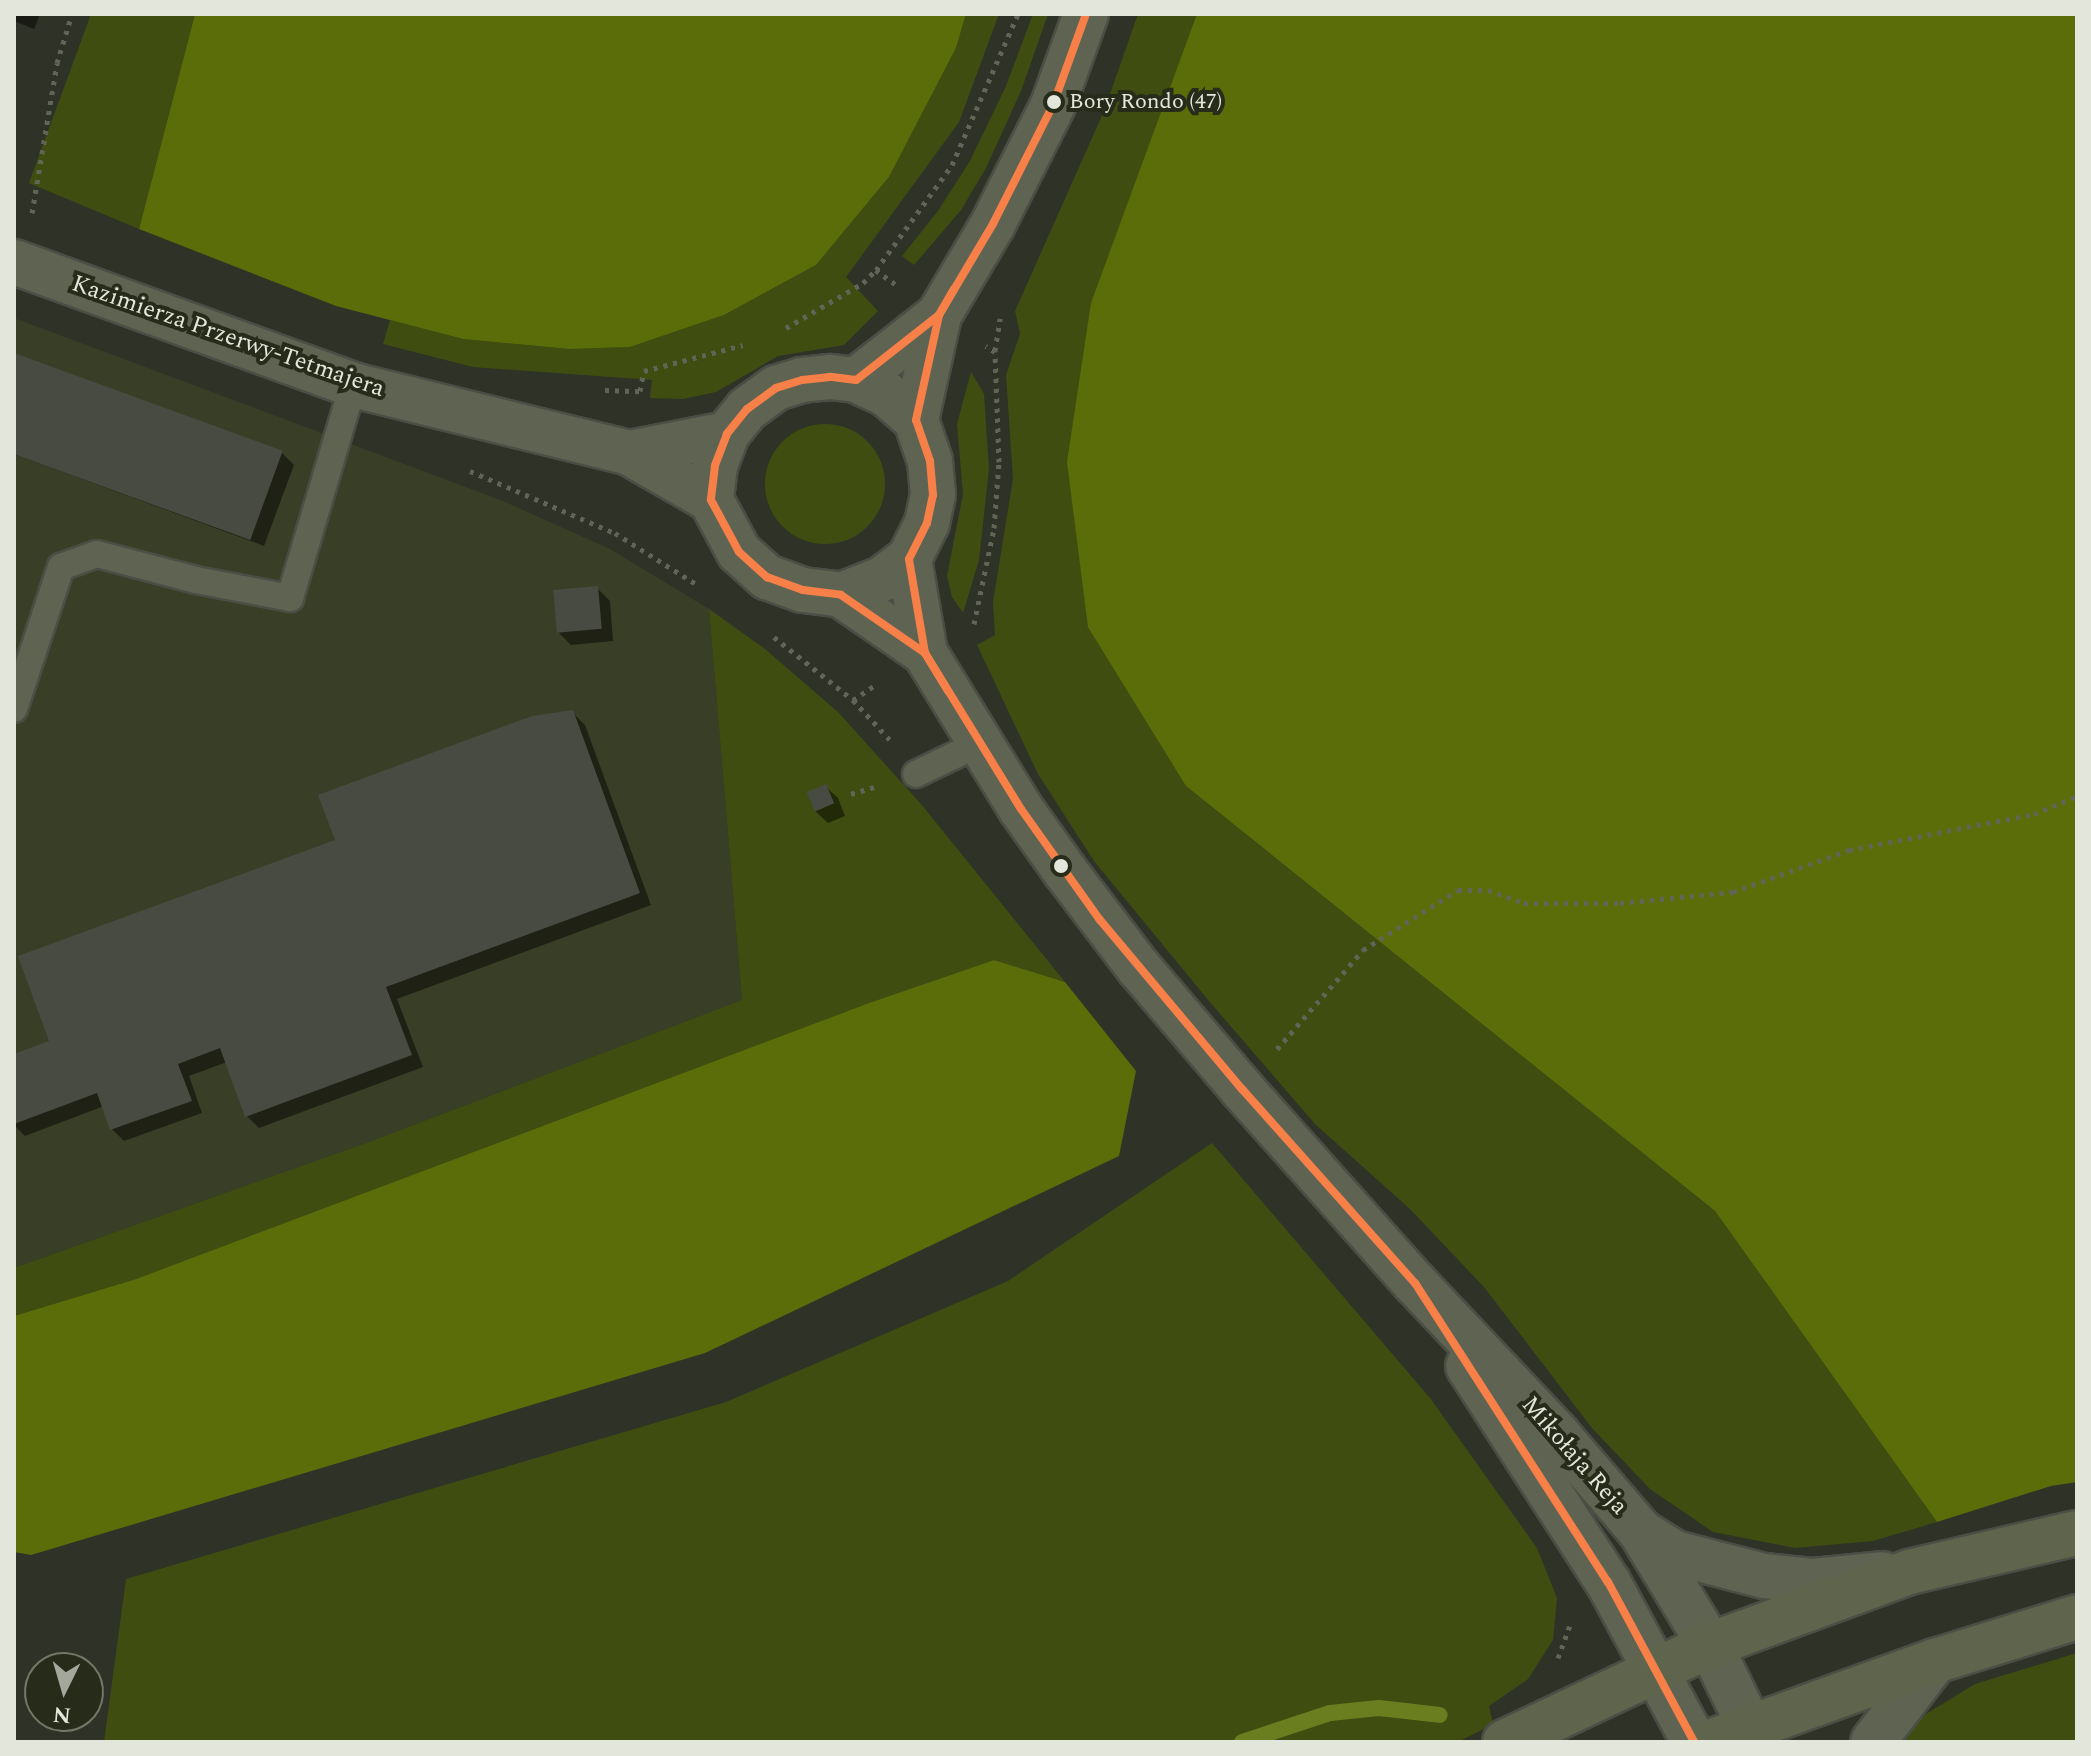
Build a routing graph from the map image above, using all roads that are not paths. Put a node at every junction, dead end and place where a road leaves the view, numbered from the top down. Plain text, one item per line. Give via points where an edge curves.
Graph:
1 (1086, 14) edge
2 (17, 263) edge
3 (939, 315) junction
4 (856, 380) junction
5 (353, 385) junction
6 (916, 420) junction
7 (727, 434) junction
8 (629, 453) junction
9 (711, 500) junction
10 (909, 559) junction
11 (841, 595) junction
12 (925, 653) junction
13 (14, 709) edge
14 (980, 743) junction
15 (916, 774) dead end
16 (1415, 1283) junction
17 (1641, 1532) junction
18 (2077, 1533) edge
19 (1909, 1572) junction
20 (2077, 1617) edge
21 (1710, 1645) junction
22 (1935, 1661) junction
23 (1654, 1672) junction
24 (1739, 1737) edge
25 (1505, 1742) edge
26 (1694, 1742) edge
27 (1873, 1742) edge

1 - 3 street via 1053,105 993,224
2 - 5 street, Kazimierza Przerwy-Tetmajera
3 - 4 street
3 - 6 street
4 - 6 street via 886,394
4 - 7 street via 830,377 776,388 747,409
5 - 8 street, Kazimierza Przerwy-Tetmajera
5 - 13 lane via 290,598 97,554 61,567
6 - 10 street via 930,461 933,495 927,523
7 - 8 street
7 - 9 street via 715,466
8 - 9 street
9 - 11 street via 739,552 767,577 803,590
10 - 11 street via 882,579
10 - 12 street, Mikołaja Reja
11 - 12 street
12 - 14 street, Mikołaja Reja
14 - 15 lane
14 - 16 street, Mikołaja Reja via 1100,920
16 - 17 street, Mikołaja Reja
16 - 23 street, Mikołaja Reja via 1608,1582
17 - 19 street via 1675,1553 1764,1576 1812,1581
17 - 21 street, Mikołaja Reja
18 - 19 main road
19 - 21 main road
20 - 22 main road
21 - 23 main road
21 - 24 street, Mikołaja Reja
22 - 24 main road
22 - 27 street
23 - 25 main road
23 - 26 street, Mikołaja Reja

